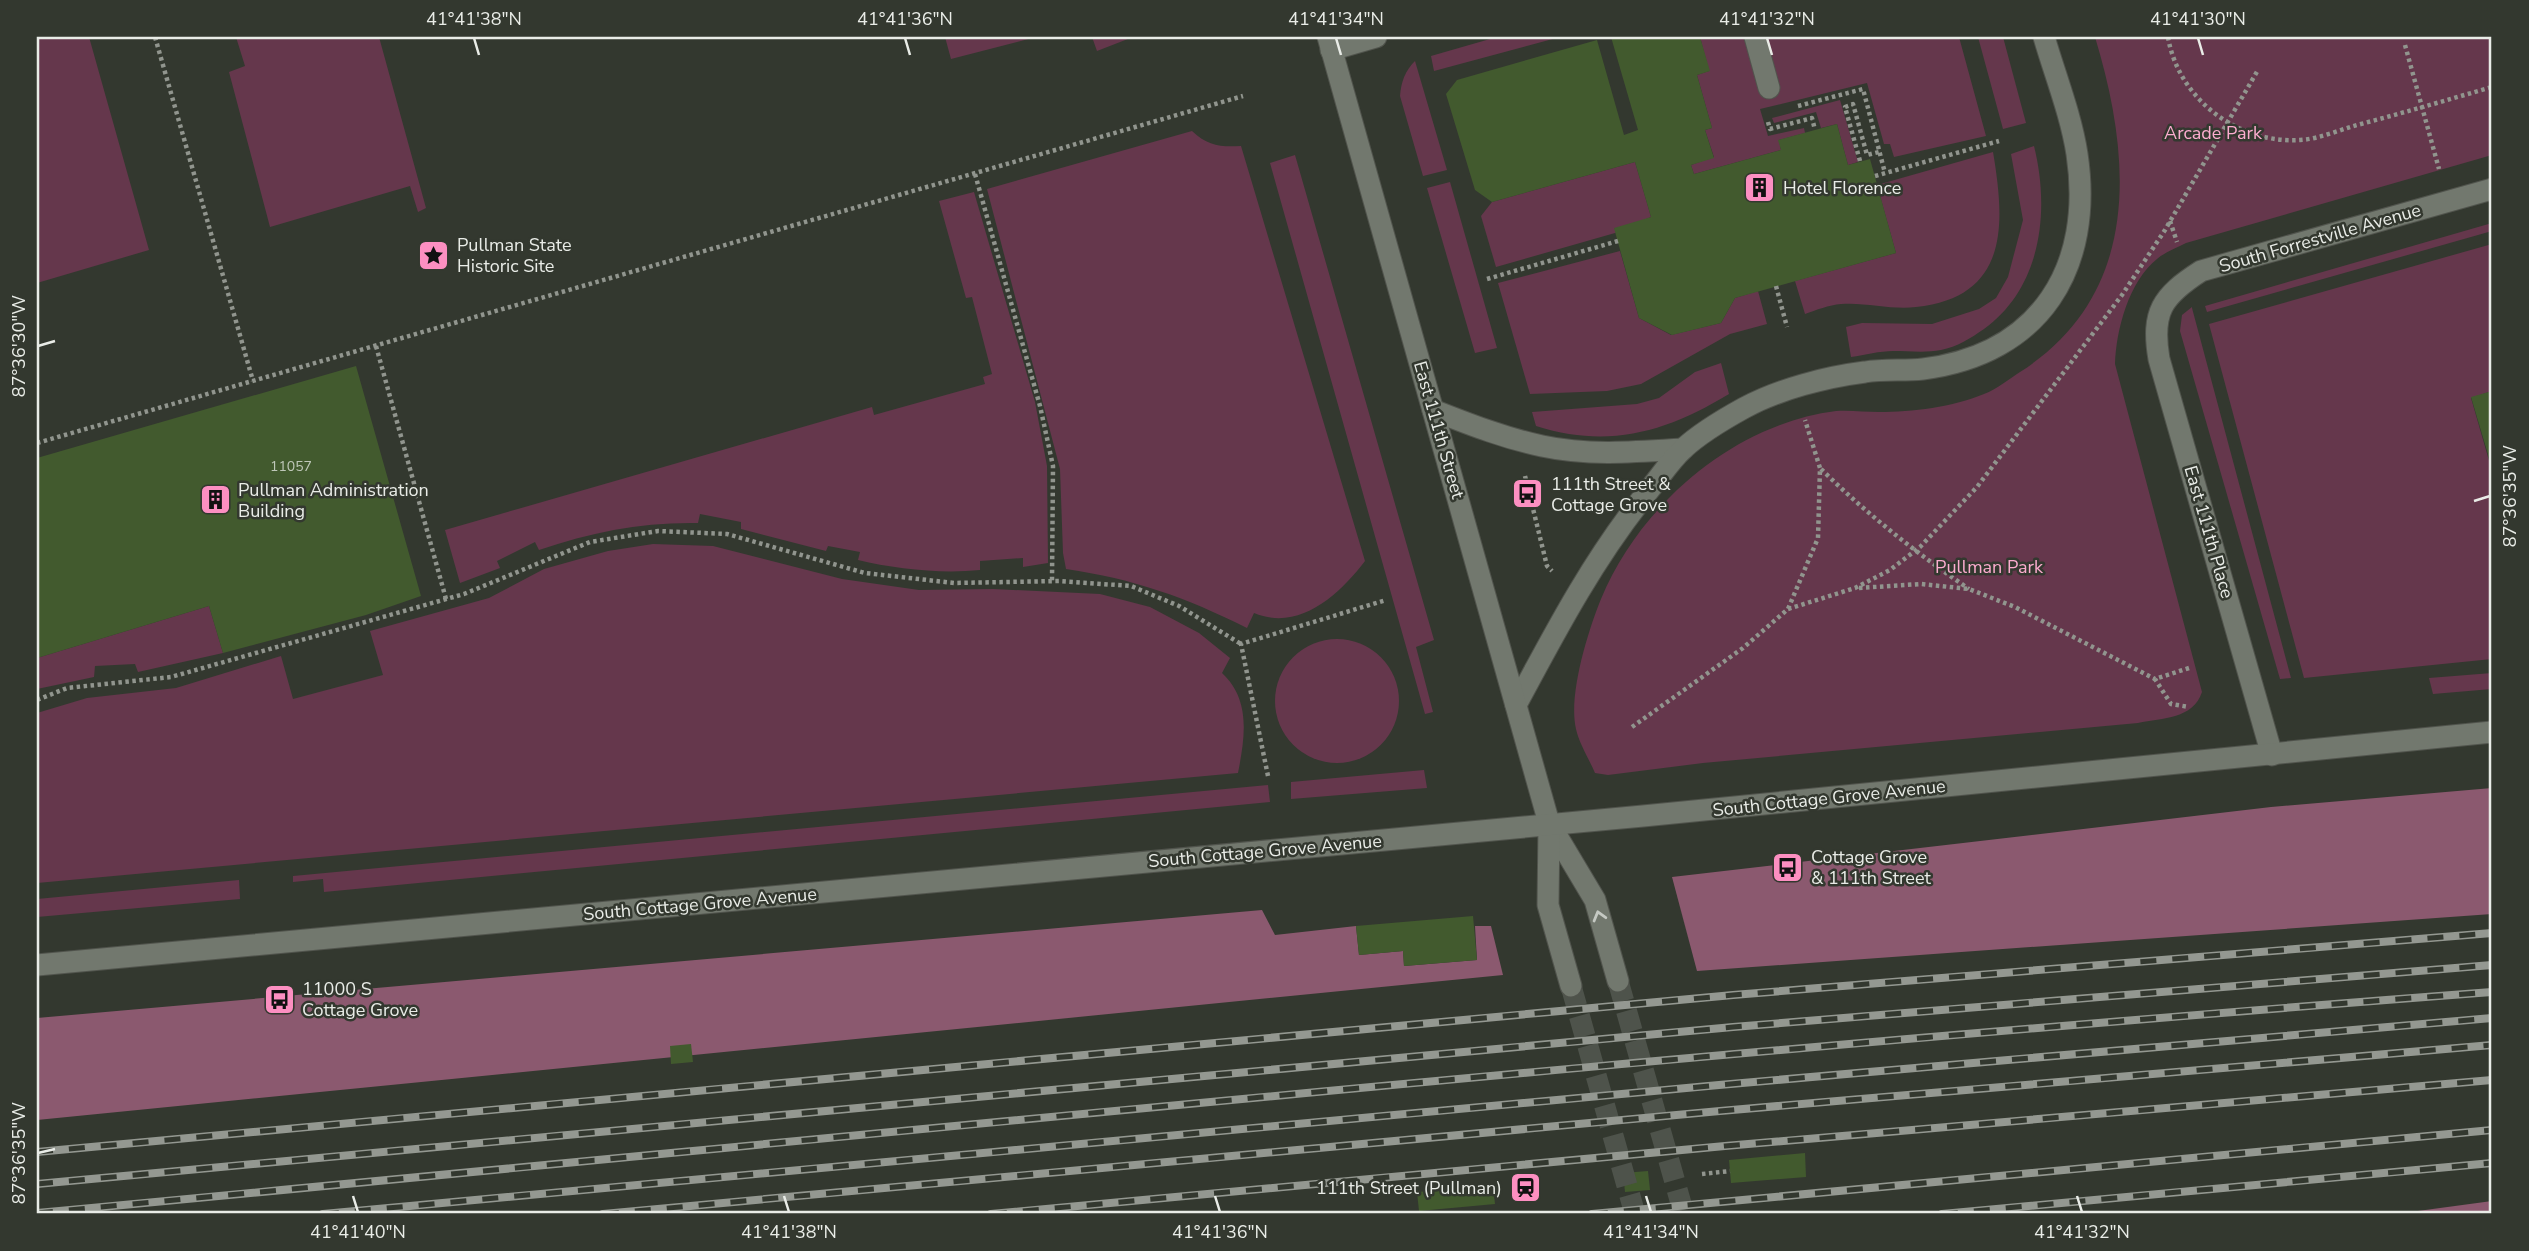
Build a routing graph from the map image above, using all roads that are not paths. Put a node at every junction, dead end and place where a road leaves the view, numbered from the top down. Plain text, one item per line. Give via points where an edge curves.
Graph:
1 (1376, 37) edge
2 (1755, 37) edge
3 (2044, 37) edge
4 (1329, 43) edge
5 (1769, 88) dead end
6 (2492, 189) edge
7 (2160, 308) joint
8 (1433, 410) junction
9 (1683, 449) junction
10 (1516, 705) junction
11 (2492, 732) edge
12 (2272, 755) junction
13 (1549, 823) junction
14 (37, 965) edge
15 (1618, 981) tunnel mouth
16 (1571, 986) tunnel mouth

1 - 4 street
2 - 5 street
3 - 9 street via 2076,152 2081,194 2077,239 2066,277 2037,316 2006,341 1964,361 1865,372 1803,385 1745,407
4 - 8 street, East 111th Street
6 - 7 street, South Forrestville Avenue via 2201,271 2175,288
7 - 12 street, East 111th Place via 2154,333 2159,359
8 - 9 street via 1543,446 1614,454
8 - 10 street, East 111th Street
9 - 10 street via 1627,517 1570,602
10 - 13 street, East 111th Street
11 - 12 street, South Cottage Grove Avenue
12 - 13 street, South Cottage Grove Avenue
13 - 14 street, South Cottage Grove Avenue
15 -> 13 street, East 111th Street via 1595,900
13 - 16 street, East 111th Street via 1548,905

